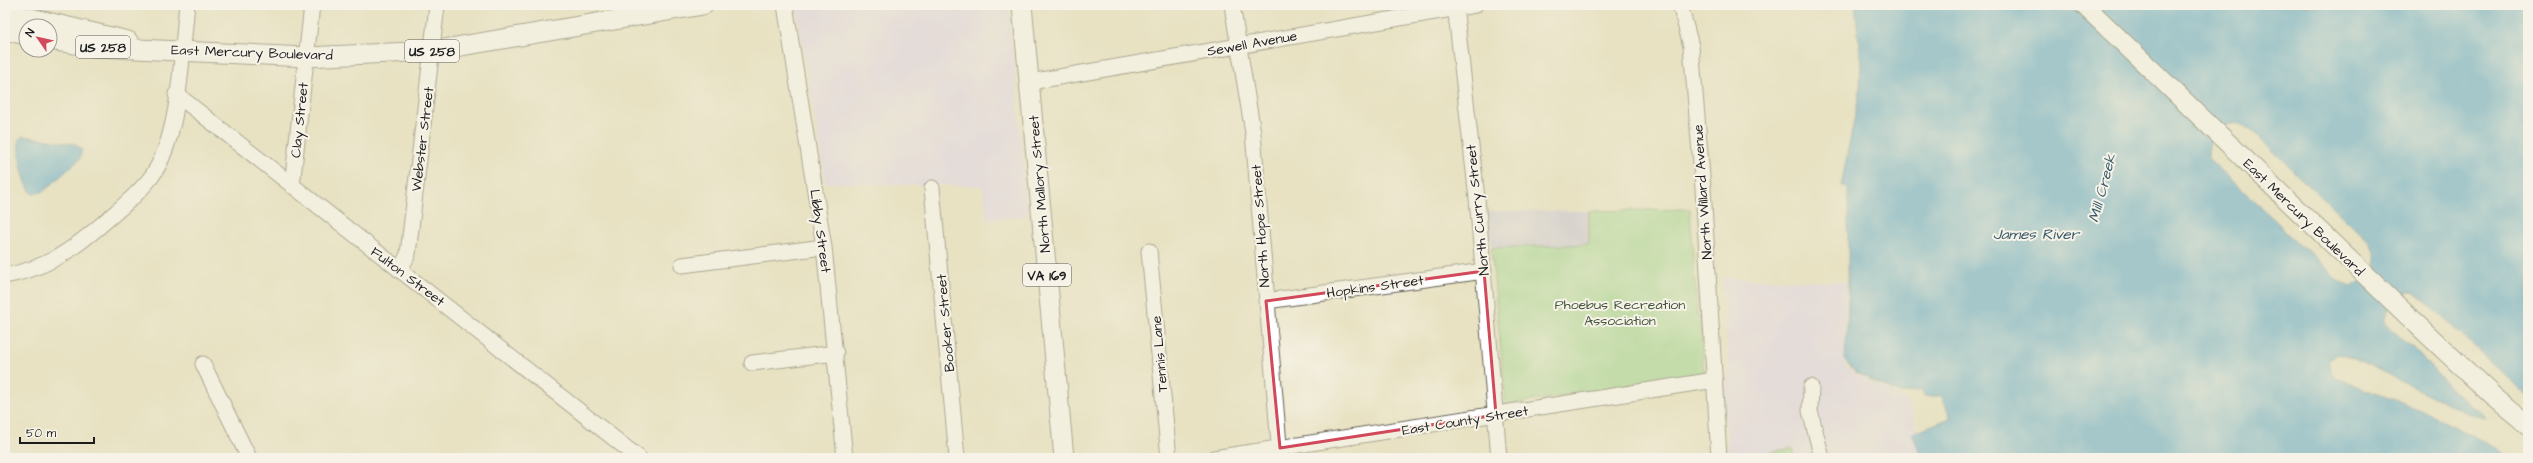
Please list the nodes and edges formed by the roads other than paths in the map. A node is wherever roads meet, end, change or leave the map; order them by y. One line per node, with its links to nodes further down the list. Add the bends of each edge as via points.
1 (187, 5): 18 (street)
2 (312, 5): 20 (street, Clay Street)
3 (437, 5): 19 (street, Webster Street)
4 (703, 5): 19 (main road, East Mercury Boulevard / US 258)
5 (785, 5): 25 (street, Libby Street)
6 (1022, 5): 21 (main road, North Mallory Street / VA 169)
7 (1232, 5): 16 (street, North Hope Street)
8 (1475, 5): 11 (street, Sewell Avenue)
9 (1680, 5): 35 (street, North Willard Avenue, via 1691,46)
10 (2084, 5): 38 (main road, East Mercury Boulevard, via 2409,317 2493,396)
11 (1456, 7): 16 (street, Sewell Avenue); 29 (street, North Curry Street)
12 (5, 12): 17 (main road, East Mercury Boulevard / US 258)
13 (5, 30): 14 (main road)
14 (18, 33)
15 (58, 41): 17 (main road, East Mercury Boulevard / US 258, via 95,47)
16 (1240, 45): 21 (street, Sewell Avenue); 31 (street, North Hope Street, via 1252,133)
17 (157, 49): 18 (main road, East Mercury Boulevard / US 258)
18 (182, 51): 20 (main road, East Mercury Boulevard / US 258); 22 (street)
19 (432, 51): 20 (main road, East Mercury Boulevard / US 258); 28 (street, Webster Street, via 408,254)
20 (306, 57): 23 (street, Clay Street)
21 (1030, 82): 44 (main road, North Mallory Street / VA 169)
22 (176, 94): 23 (street, Fulton Street); 30 (street, via 168,143 160,162 145,184 60,258 34,269)
23 (292, 186): 28 (street, Fulton Street)
24 (932, 188): 43 (street, Booker Street)
25 (824, 247): 27 (street); 32 (street, Libby Street)
26 (1149, 251): 45 (street, Tennis Lane)
27 (682, 265)
28 (400, 270): 41 (street, Fulton Street)
29 (1484, 271): 31 (street, Hopkins Street); 37 (street, North Curry Street)
30 (5, 276)
31 (1266, 302): 39 (street, North Hope Street)
32 (836, 353): 33 (street); 42 (street, Libby Street)
33 (752, 363)
34 (203, 364): 40 (street)
35 (1715, 380): 37 (street, East County Street); 48 (street, North Willard Avenue)
36 (1811, 388): 49 (street, via 1810,411)
37 (1496, 415): 39 (street, East County Street); 47 (street, North Curry Street)
38 (2528, 425)
39 (1280, 453): 46 (street, East County Street)
40 (248, 458)
41 (639, 458)
42 (845, 458)
43 (957, 458)
44 (1064, 458)
45 (1169, 458)
46 (1214, 458)
47 (1499, 458)
48 (1718, 458)
49 (1822, 458)

